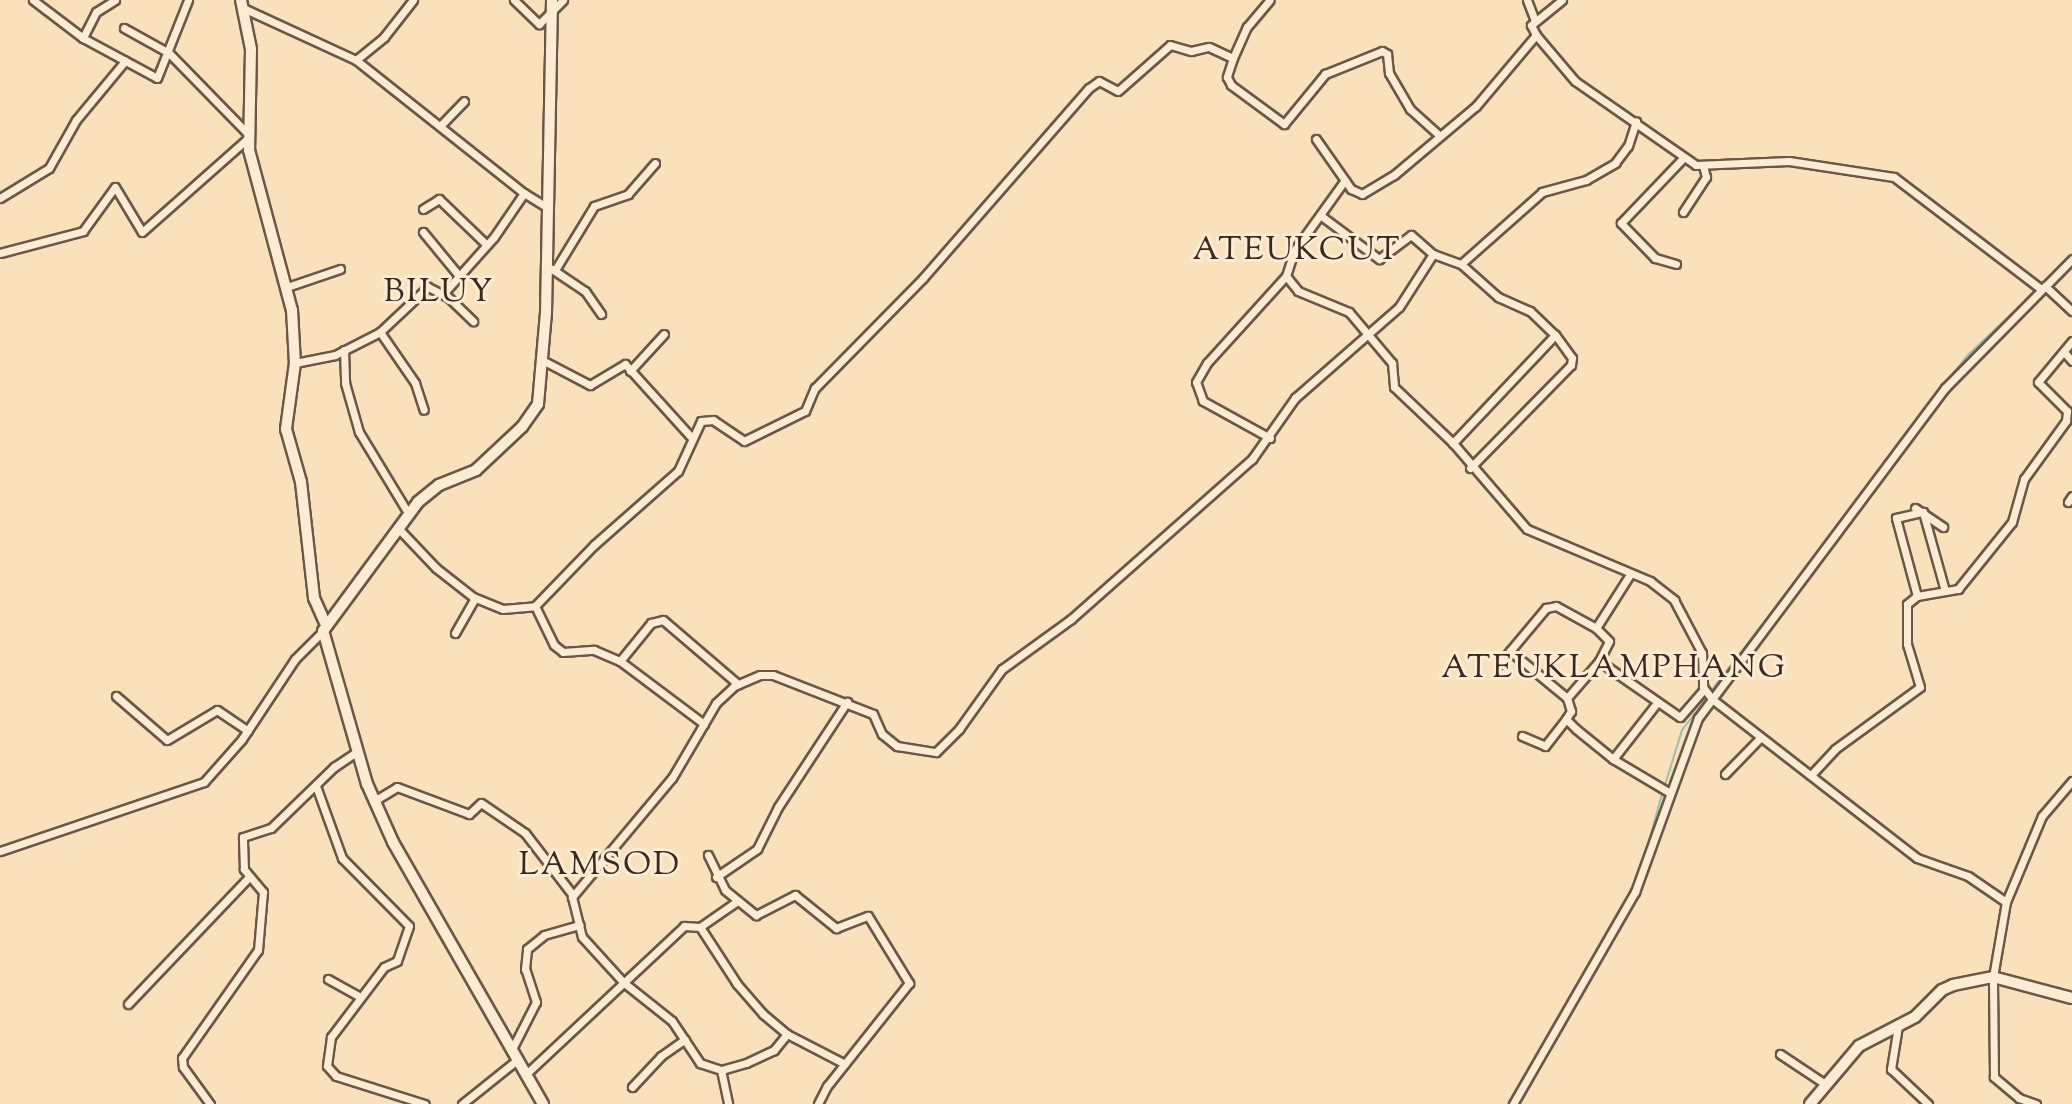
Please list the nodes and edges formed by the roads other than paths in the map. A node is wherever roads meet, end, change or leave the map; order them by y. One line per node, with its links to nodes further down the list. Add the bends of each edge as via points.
1 (33, 0): 15 (street)
2 (115, 0): 15 (street, via 96,12)
3 (188, 0): 16 (street)
4 (413, 0): 18 (street, via 384,37)
5 (514, 0): 11 (street, via 539,24)
6 (564, 0): 11 (street)
7 (1270, 0): 17 (street, via 1247,27)
8 (1527, 0): 12 (street)
9 (1562, 0): 12 (street)
10 (242, 4): 18 (street); 23 (main road, via 251,49)
11 (551, 5): 32 (main road)
12 (1535, 21): 14 (street, via 1531,25)
13 (124, 28): 16 (street)
14 (1536, 35): 21 (street, via 1575,81); 24 (street, via 1476,106)
15 (83, 38): 19 (street)
16 (169, 52): 19 (street, via 157,78); 23 (street)
17 (1233, 58): 24 (street, via 1227,78 1231,85 1284,124 1325,74 1385,52 1400,93); 65 (street, via 1209,47 1191,51 1176,43 1118,91 1096,82 923,278 816,388 805,411 744,441 710,419 701,421)
18 (356, 60): 22 (street)
19 (125, 61): 31 (street, via 76,120 49,168)
20 (464, 101): 22 (street)
21 (1636, 121): 26 (street); 41 (street, via 1628,146 1615,163 1586,180 1542,192)
22 (441, 125): 30 (street)
23 (247, 136): 38 (street, via 142,232 115,187 83,231); 47 (main road)
24 (1440, 136): 29 (street, via 1394,175 1362,194)
25 (1317, 139): 29 (street)
26 (1684, 157): 28 (street); 42 (street, via 1621,223 1655,258)
27 (656, 163): 43 (street, via 628,194 594,206)
28 (1703, 166): 34 (street, via 1706,177); 48 (street, via 1789,162 1904,181)
29 (1345, 180): 35 (street)
30 (524, 193): 32 (street); 37 (street)
31 (0, 198)
32 (548, 208): 43 (main road)
33 (423, 209): 37 (street, via 439,199)
34 (1683, 212)
35 (1320, 215): 39 (street, via 1379,259 1407,234); 45 (street, via 1294,251)
36 (423, 232): 46 (street)
37 (487, 245): 46 (street)
38 (0, 253)
39 (1433, 254): 41 (street); 55 (street, via 1399,307)
40 (2072, 259): 48 (street)
41 (1461, 264): 56 (street, via 1498,297 1530,311)
42 (1676, 264)
43 (550, 268): 51 (street, via 585,291); 60 (main road)
44 (340, 269): 47 (street)
45 (1286, 276): 55 (street, via 1298,290 1343,307); 66 (street, via 1207,363 1196,382 1203,401)
46 (460, 277): 49 (street)
47 (287, 287): 62 (main road)
48 (2043, 288): 50 (street); 87 (street, via 1945,388)
49 (443, 294): 52 (street); 53 (street, via 429,287)
50 (2072, 312)
51 (601, 314)
52 (473, 321)
53 (380, 332): 58 (street); 64 (street, via 415,383)
54 (664, 334): 63 (street)
55 (1370, 334): 66 (street, via 1295,398); 67 (street, via 1396,371 1394,387)
56 (1555, 335): 67 (street); 68 (street, via 1572,358 1571,365)
57 (2072, 341): 59 (street)
58 (344, 350): 62 (street); 70 (street, via 345,383 359,432)
59 (2064, 352): 61 (street); 75 (street, via 2038,382 2067,411 2066,421 2024,479 2012,522 2002,538 1968,580 1958,589)
60 (544, 361): 63 (street, via 590,385 622,363); 70 (main road, via 538,404 522,428 476,470 439,485)
61 (2072, 361)
62 (295, 363): 79 (main road, via 286,429 301,482 314,598)
63 (630, 371): 65 (street)
64 (424, 410)
65 (691, 437): 78 (street, via 678,471 594,545)
66 (1270, 438): 90 (street, via 1071,619 1002,669 959,729 936,752 920,753 889,742 875,716)
67 (1453, 443): 68 (street)
68 (1473, 471): 74 (street, via 1535,535)
69 (1914, 508): 71 (street)
70 (408, 513): 73 (main road)
71 (1923, 513): 72 (street); 75 (street); 76 (street, via 1896,518)
72 (1943, 527)
73 (398, 528): 77 (street, via 436,568); 79 (main road)
74 (1629, 576): 80 (street); 87 (street, via 1650,581 1681,608 1702,653)
75 (1945, 591): 76 (street)
76 (1917, 596): 100 (street, via 1904,613 1920,687 1835,749)
77 (475, 598): 78 (street, via 503,609); 81 (street)
78 (535, 606): 83 (street, via 554,645 563,652 594,650)
79 (324, 627): 94 (street, via 295,659); 97 (main road)
80 (1596, 628): 82 (street, via 1550,606); 84 (street, via 1609,641)
81 (456, 633)
82 (1510, 651): 85 (street); 89 (street)
83 (620, 661): 86 (street, via 651,623 663,620); 93 (street)
84 (1599, 661): 89 (street); 91 (street)
85 (1499, 664)
86 (738, 684): 90 (street, via 760,675 773,676); 93 (street, via 716,703)
87 (1708, 694): 91 (street, via 1683,717); 96 (street); 103 (street)
88 (116, 696): 94 (street, via 167,740 217,710)
89 (1567, 698): 92 (street, via 1571,711)
90 (847, 702): 108 (street, via 778,807 757,849)
91 (1656, 704): 98 (street)
92 (1566, 719): 95 (street, via 1545,746); 98 (street)
93 (704, 724): 109 (street, via 672,778)
94 (248, 730): 105 (street, via 212,776 196,786)
95 (1522, 736)
96 (1760, 738): 99 (street); 100 (street)
97 (358, 751): 102 (street); 104 (main road)
98 (1614, 759): 103 (street)
99 (1724, 774)
100 (1811, 775): 111 (street, via 1917,858 1968,876)
101 (2072, 781): 111 (street, via 2042,816)
102 (316, 786): 107 (street, via 271,828 243,837 241,849); 117 (street, via 342,858 409,926 397,961 384,967)
103 (1665, 791): 137 (street, via 1635,892)
104 (374, 801): 109 (street, via 397,787 469,814 481,803 525,833); 124 (main road)
105 (0, 851)
106 (708, 855): 108 (street)
107 (249, 877): 119 (street); 131 (street, via 263,892 257,950 182,1058 183,1067)
108 (716, 877): 110 (street)
109 (572, 894): 112 (street)
110 (736, 902): 113 (street); 125 (street, via 756,915 795,895 836,928 865,915 872,919 908,986)
111 (2006, 902): 114 (street)
112 (580, 925): 116 (street, via 582,937); 124 (street, via 544,935 527,949 526,969 536,1002)
113 (700, 927): 116 (street, via 684,926); 121 (street, via 744,993)
114 (1993, 977): 118 (main road); 120 (main road, via 1942,990 1915,1017); 130 (street, via 1994,1077)
115 (328, 979): 117 (street)
116 (624, 983): 122 (street, via 672,1021); 127 (street)
117 (360, 997): 132 (street, via 331,1037 327,1066 336,1076)
118 (2072, 998)
119 (128, 1004)
120 (1898, 1026): 128 (main road, via 1859,1046); 139 (street, via 1891,1069)
121 (787, 1034): 125 (street); 126 (street, via 763,1057)
122 (685, 1039): 126 (street, via 693,1058); 129 (street, via 661,1056)
123 (1780, 1054): 128 (street)
124 (510, 1062): 127 (main road); 133 (street)
125 (845, 1063): 136 (street)
126 (721, 1070): 135 (street)
127 (524, 1075): 134 (main road)
128 (1822, 1083): 138 (main road)
129 (632, 1087)
130 (2017, 1101): 140 (street)
131 (210, 1104)
132 (425, 1104)
133 (462, 1104)
134 (543, 1104)
135 (728, 1104)
136 (818, 1104)
137 (1513, 1104)
138 (1810, 1104)
139 (1928, 1104)
140 (2036, 1104)

